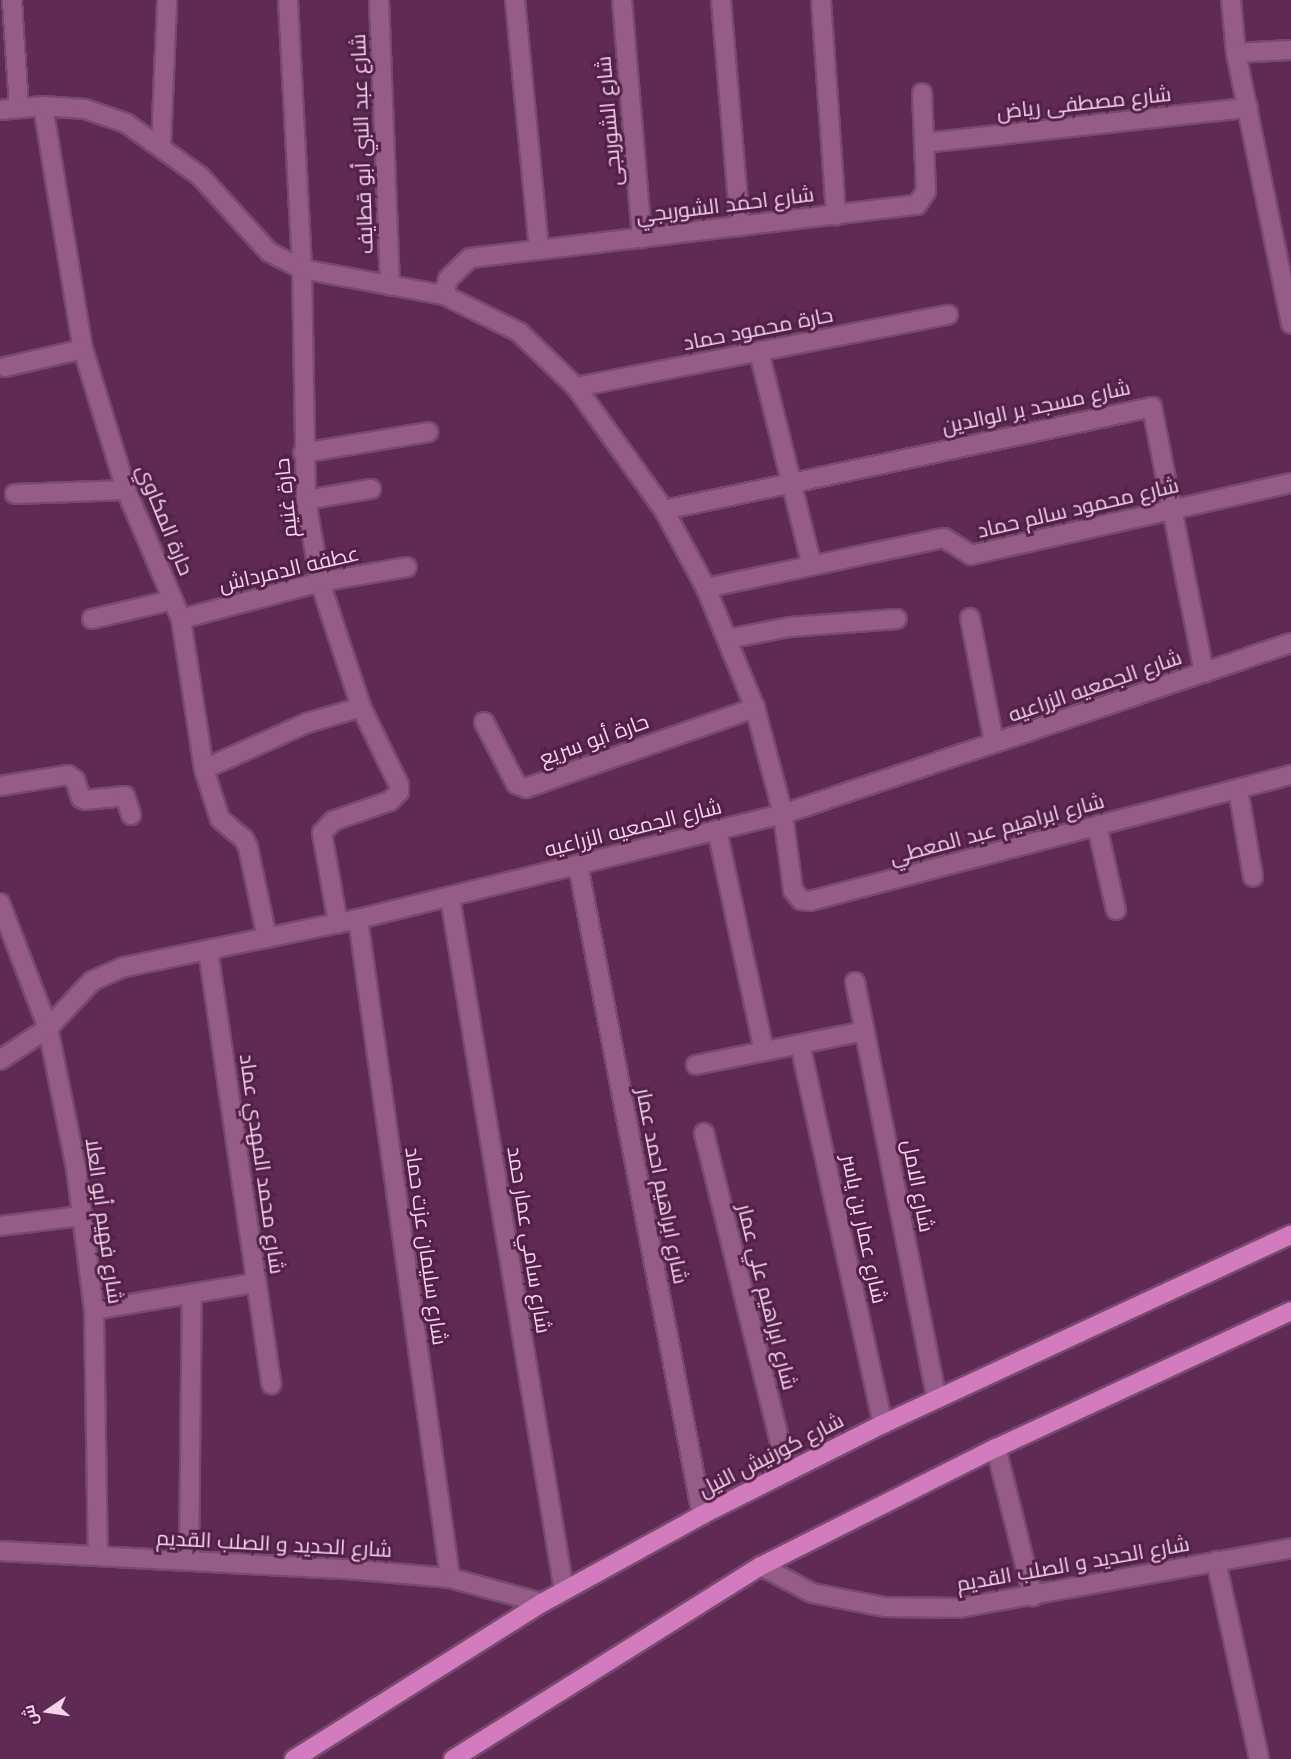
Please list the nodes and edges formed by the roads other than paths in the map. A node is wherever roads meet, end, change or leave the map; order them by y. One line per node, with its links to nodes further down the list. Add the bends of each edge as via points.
1 (12, 0): 14 (street)
2 (167, 0): 18 (street)
3 (288, 0): 23 (street, حارة غنيم)
4 (379, 0): 24 (street, شارع عبد النبي أبو قطايف)
5 (515, 0): 22 (street)
6 (622, 0): 21 (street, شارع الشوربجى)
7 (721, 0): 20 (street)
8 (821, 0): 19 (street)
9 (1231, 0): 11 (street)
10 (1291, 50): 11 (street)
11 (1236, 53): 15 (street)
12 (921, 93): 17 (street, شارع احمد الشوربجي)
13 (43, 106): 14 (street); 18 (street, via 85,109 126,123); 28 (street, حارة المكاوي)
14 (18, 108): 16 (street)
15 (1248, 108): 17 (street, شارع مصطفى رياض); 27 (street)
16 (0, 110)
17 (924, 143): 19 (street, شارع احمد الشوربجي, via 926,190 922,202)
18 (161, 146): 23 (street, via 200,176 269,252)
19 (837, 215): 20 (street, شارع احمد الشوربجي)
20 (740, 226): 21 (street, شارع احمد الشوربجي)
21 (642, 238): 22 (street, شارع احمد الشوربجي)
22 (539, 250): 25 (street, شارع احمد الشوربجي, via 470,258 448,279)
23 (302, 269): 24 (street); 33 (street, حارة غنيم)
24 (390, 286): 25 (street)
25 (444, 296): 31 (street, via 519,332)
26 (948, 315): 29 (street, حارة محمود حماد)
27 (1291, 323)
28 (83, 349): 30 (street); 37 (street, حارة المكاوي)
29 (759, 352): 31 (street, حارة محمود حماد); 34 (street)
30 (4, 367)
31 (576, 387): 41 (street)
32 (429, 432): 33 (street)
33 (303, 453): 39 (street, حارة غنيم)
34 (792, 483): 40 (street, شارع مسجد بر الوالدين, via 1147,405 1155,410); 41 (street, شارع مسجد بر الوالدين); 42 (street)
35 (1291, 483): 40 (street, شارع محمود سالم حماد)
36 (371, 489): 39 (street)
37 (126, 490): 38 (street); 46 (street, حارة المكاوي)
38 (15, 494)
39 (306, 500): 44 (street, حارة غنيم)
40 (1173, 509): 42 (street, شارع محمود سالم حماد, via 971,555 944,538); 53 (street, شارع مسجد بر الوالدين)
41 (664, 510): 45 (street)
42 (812, 566): 45 (street, شارع محمود سالم حماد)
43 (407, 567): 44 (street, عطفه الدمرداش)
44 (320, 582): 49 (street, عطفه الدمرداش); 54 (street, حارة غنيم)
45 (706, 588): 51 (street)
46 (173, 600): 48 (street); 49 (street, حارة المكاوي)
47 (970, 618): 57 (street)
48 (92, 619)
49 (181, 619): 58 (street, حارة المكاوي)
50 (897, 620): 51 (street, via 790,627)
51 (727, 639): 55 (street)
52 (1291, 643): 53 (street, شارع الجمعيه الزراعيه)
53 (1204, 672): 57 (street, شارع الجمعيه الزراعيه)
54 (361, 707): 58 (street, via 307,723); 72 (street, حارة غنيم, via 397,779 399,792 390,801 324,827 322,838)
55 (755, 708): 56 (street, حارة أبو سريع, via 526,788 516,784); 62 (street)
56 (484, 722)
57 (994, 743): 62 (street, شارع الجمعيه الزراعيه)
58 (204, 770): 73 (street, حارة المكاوي, via 220,819 244,838 248,847)
59 (1291, 775): 61 (street, شارع ابراهيم عبد المعطي)
60 (0, 786): 63 (street, via 68,775 75,780 83,800 125,796)
61 (1238, 789): 64 (street, شارع ابراهيم عبد المعطي); 67 (street)
62 (783, 814): 64 (street, شارع ابراهيم عبد المعطي, via 793,890 806,901); 65 (street, شارع الجمعيه الزراعيه)
63 (131, 815)
64 (1097, 826): 70 (street)
65 (717, 830): 66 (street, شارع الجمعيه الزراعيه); 79 (street)
66 (578, 865): 68 (street, شارع الجمعيه الزراعيه); 95 (street, شارع ابراهيم احمد عمار)
67 (1253, 877)
68 (450, 897): 71 (street, شارع الجمعيه الزراعيه); 103 (street, شارع سامي عمار حمد)
69 (0, 903): 76 (street, شارع فهيم أبو العلا)
70 (1116, 910)
71 (358, 919): 72 (street, شارع الجمعيه الزراعيه); 102 (street, شارع سليمان عزت حماد)
72 (338, 924): 73 (street, شارع الجمعيه الزراعيه)
73 (267, 938): 74 (street, شارع الجمعيه الزراعيه)
74 (208, 950): 76 (street, شارع الجمعيه الزراعيه, via 124,967 92,981); 86 (street, شارع محمد المهدي عماد)
75 (855, 982): 77 (street, شارع الامل)
76 (48, 1028): 80 (street, شارع الجمعيه الزراعيه); 83 (street, شارع فهيم أبو العلا)
77 (865, 1031): 78 (street); 91 (street, شارع الامل)
78 (800, 1044): 79 (street); 92 (street, شارع عمار بن ياسر)
79 (764, 1052): 81 (street)
80 (0, 1060)
81 (696, 1065)
82 (704, 1133): 94 (street, شارع ابراهيم علي عمار)
83 (82, 1216): 84 (street); 88 (street, شارع فهيم أبو العلا)
84 (0, 1226)
85 (1291, 1235): 91 (highway, شارع كورنيش النيل)
86 (256, 1283): 87 (street); 90 (street, شارع محمد المهدي عماد)
87 (192, 1294): 88 (street); 99 (street)
88 (94, 1310): 98 (street, شارع فهيم أبو العلا)
89 (1291, 1311): 93 (highway)
90 (271, 1384)
91 (937, 1399): 92 (highway, شارع كورنيش النيل)
92 (883, 1424): 94 (highway, شارع كورنيش النيل)
93 (996, 1448): 101 (highway); 104 (street)
94 (787, 1471): 95 (highway, شارع كورنيش النيل)
95 (702, 1515): 103 (highway, شارع كورنيش النيل)
96 (1291, 1548): 100 (street, شارع الحديد و الصلب القديم)
97 (0, 1551): 98 (street, شارع الحديد و الصلب القديم)
98 (98, 1556): 99 (street, شارع الحديد و الصلب القديم)
99 (189, 1561): 102 (street, شارع الحديد و الصلب القديم)
100 (1216, 1561): 104 (street, شارع الحديد و الصلب القديم); 108 (street)
101 (761, 1566): 104 (street, شارع الحديد و الصلب القديم, via 812,1593 885,1607 959,1608); 107 (highway)
102 (450, 1578): 105 (street, شارع الحديد و الصلب القديم)
103 (564, 1590): 105 (highway, شارع كورنيش النيل)
104 (1033, 1596)
105 (542, 1603): 106 (highway, شارع كورنيش النيل)
106 (294, 1759)
107 (453, 1759)
108 (1259, 1759)

